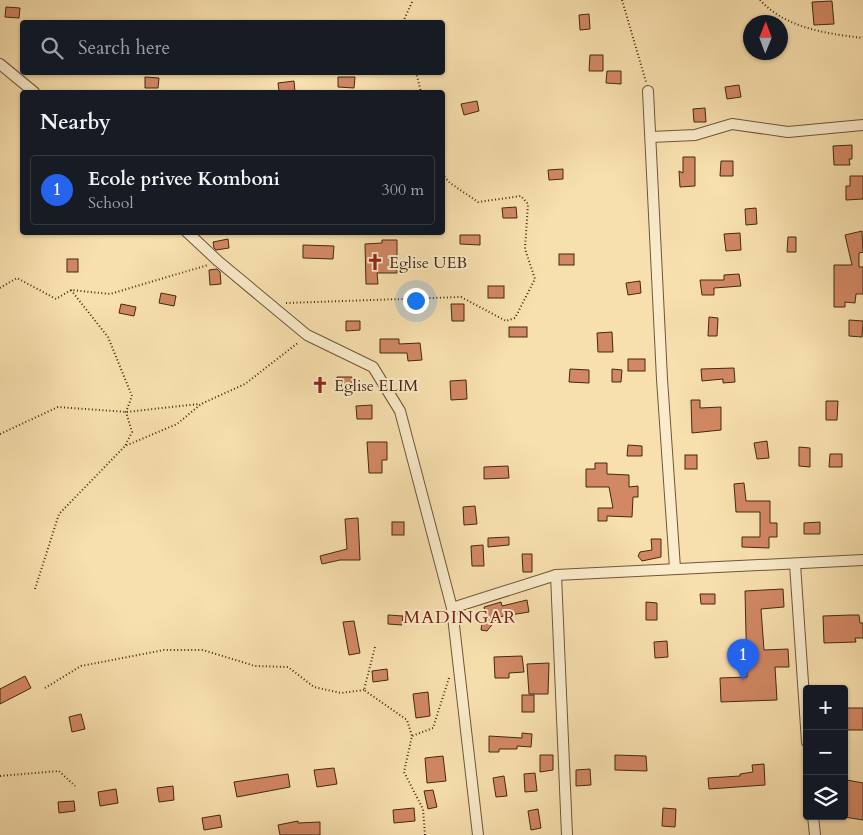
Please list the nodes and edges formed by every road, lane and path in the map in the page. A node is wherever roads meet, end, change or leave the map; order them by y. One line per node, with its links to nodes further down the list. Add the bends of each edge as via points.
1 (413, 0): 4 (path)
2 (622, 0): 10 (path)
3 (760, 0): 5 (path, via 770,11 822,34)
4 (404, 20)
5 (863, 38)
6 (0, 64): 8 (street)
7 (417, 75): 9 (path)
8 (32, 90)
9 (420, 90)
10 (648, 91): 12 (street)
11 (863, 125): 12 (street, via 788,132 732,124 695,135)
12 (651, 137): 26 (street)
13 (445, 177): 18 (path, via 478,202 521,196 528,204 525,248 536,279 515,318 506,321 461,298)
14 (190, 235): 15 (street)
15 (218, 261): 17 (path, via 110,294); 18 (street)
16 (0, 288): 17 (path, via 17,278 56,299)
17 (71, 290): 21 (path, via 108,337 132,396)
18 (269, 304): 19 (street)
19 (307, 335): 20 (path, via 245,384); 29 (street, via 373,367 400,411)
20 (200, 404): 21 (path); 23 (path, via 176,424)
21 (126, 412): 22 (path, via 58,407); 23 (path, via 132,432)
22 (0, 434)
23 (125, 446): 28 (path, via 59,514)
24 (863, 560): 25 (street)
25 (795, 564): 26 (street); 34 (street)
26 (675, 568): 27 (street)
27 (556, 575): 29 (street); 41 (street)
28 (35, 589)
29 (452, 608): 40 (street)
30 (375, 647): 33 (path)
31 (450, 673): 35 (path, via 433,728)
32 (45, 688): 33 (path, via 81,666 164,650 203,650 255,666 288,667 314,687 341,693)
33 (364, 690): 35 (path, via 407,720)
34 (806, 730)
35 (412, 736): 39 (path, via 404,772 423,809)
36 (0, 776): 37 (path, via 59,771)
37 (75, 786)
38 (812, 820): 42 (street)
39 (425, 835)
40 (478, 835)
41 (567, 835)
42 (814, 835)

